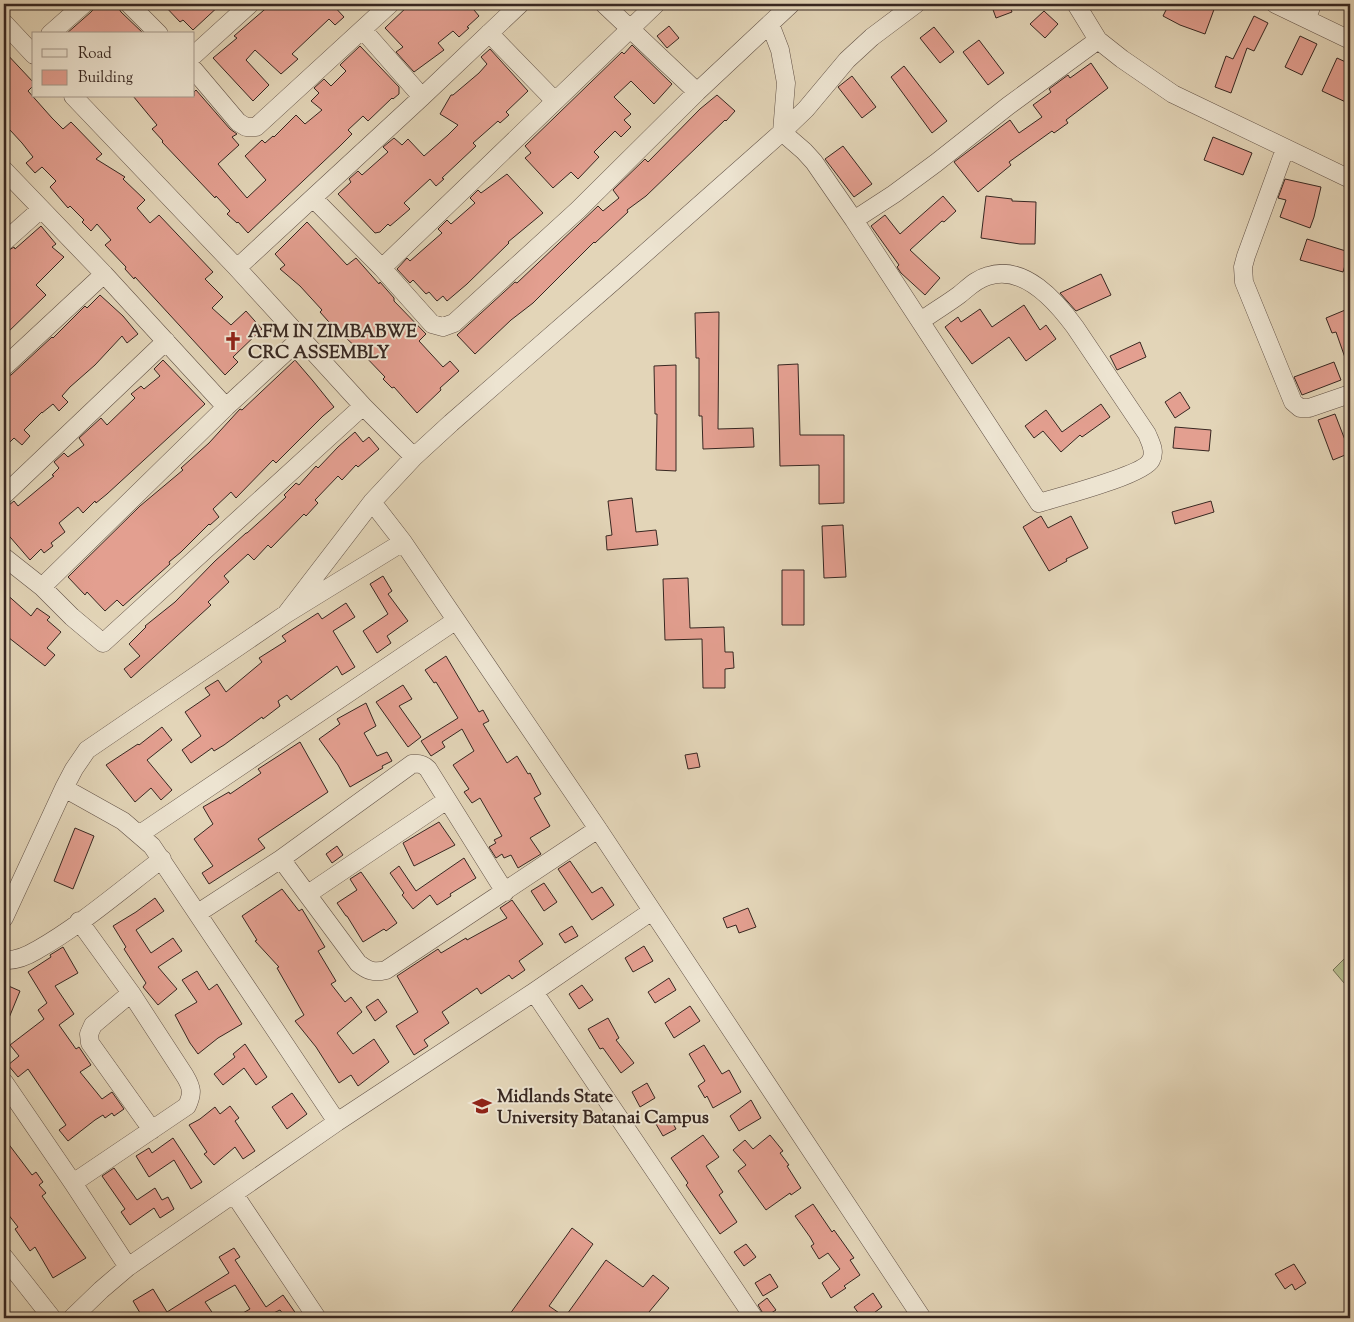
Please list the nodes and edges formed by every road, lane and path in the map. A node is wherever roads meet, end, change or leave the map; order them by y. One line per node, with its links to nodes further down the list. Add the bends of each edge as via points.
1 (84, 4): 17 (street)
2 (129, 4): 18 (street)
3 (250, 4): 23 (street)
4 (390, 4): 16 (street)
5 (520, 4): 19 (street)
6 (604, 4): 15 (street)
7 (656, 4): 15 (street)
8 (791, 4): 14 (street)
9 (916, 4): 29 (street, via 847,60)
10 (1076, 4): 20 (street)
11 (1275, 4): 12 (street)
12 (1310, 12): 21 (street)
13 (4, 23): 22 (street)
14 (770, 24): 25 (street); 29 (street, via 780,50 786,83)
15 (630, 29): 25 (street); 28 (street)
16 (363, 30): 24 (street, via 256,127 246,127 238,122); 26 (street)
17 (52, 32)
18 (157, 32)
19 (489, 33): 26 (street); 28 (street)
20 (1098, 40): 30 (street, via 1172,94); 35 (street, via 894,194)
21 (1350, 40)
22 (32, 51)
23 (195, 54)
24 (195, 71)
25 (697, 92): 38 (street, via 578,210 454,323 443,327 432,324)
26 (422, 97): 33 (street)
27 (75, 98): 37 (street)
28 (555, 100): 38 (street)
29 (782, 132): 35 (street, via 814,162); 47 (street)
30 (1285, 149): 32 (street); 44 (street, via 1246,256 1244,282 1293,402 1300,408 1309,408)
31 (4, 170): 34 (street)
32 (1350, 180)
33 (313, 198): 37 (street); 38 (street)
34 (40, 209): 36 (street); 39 (street)
35 (854, 220): 40 (street)
36 (4, 242)
37 (236, 268): 41 (street)
38 (382, 268)
39 (104, 274): 42 (street); 43 (street)
40 (921, 320): 40 (street, via 988,276 1015,275 1026,280 1075,327 1147,434 1153,449 1151,460 1144,467 1099,485 1039,502)
41 (301, 338): 45 (street); 46 (street)
42 (166, 340): 45 (street); 48 (street)
43 (4, 367)
44 (1350, 394)
45 (226, 406): 52 (street)
46 (363, 406): 47 (street); 52 (street, via 103,643)
47 (414, 457): 49 (street)
48 (4, 496)
49 (372, 502): 50 (street); 53 (street)
50 (402, 542): 53 (street); 54 (street)
51 (4, 558): 52 (street)
52 (42, 587)
53 (286, 614): 55 (street, via 87,750)
54 (455, 621): 57 (street); 58 (street)
55 (64, 788): 58 (street); 65 (street)
56 (447, 800): 60 (street, via 424,765 412,764); 61 (street); 62 (street)
57 (598, 829): 61 (street); 63 (street)
58 (140, 834): 59 (street)
59 (162, 859): 64 (street); 66 (street)
60 (281, 859): 62 (street); 64 (street)
61 (506, 892): 62 (street, via 386,970 377,972 358,963)
62 (308, 894)
63 (652, 911): 68 (street); 81 (street)
64 (198, 913): 71 (street)
65 (4, 918)
66 (79, 921): 67 (street, via 36,951); 69 (street)
67 (4, 960)
68 (534, 992): 71 (street); 80 (street)
69 (131, 993): 72 (street, via 192,1086 187,1106); 72 (street, via 92,1025 90,1043)
70 (4, 1082): 73 (street)
71 (337, 1122): 74 (street)
72 (152, 1130): 73 (street)
73 (73, 1183): 76 (street)
74 (234, 1194): 76 (street); 79 (street)
75 (4, 1257): 77 (street)
76 (128, 1267): 78 (street)
77 (52, 1318)
78 (72, 1318)
79 (317, 1318)
80 (754, 1318)
81 (922, 1318)

